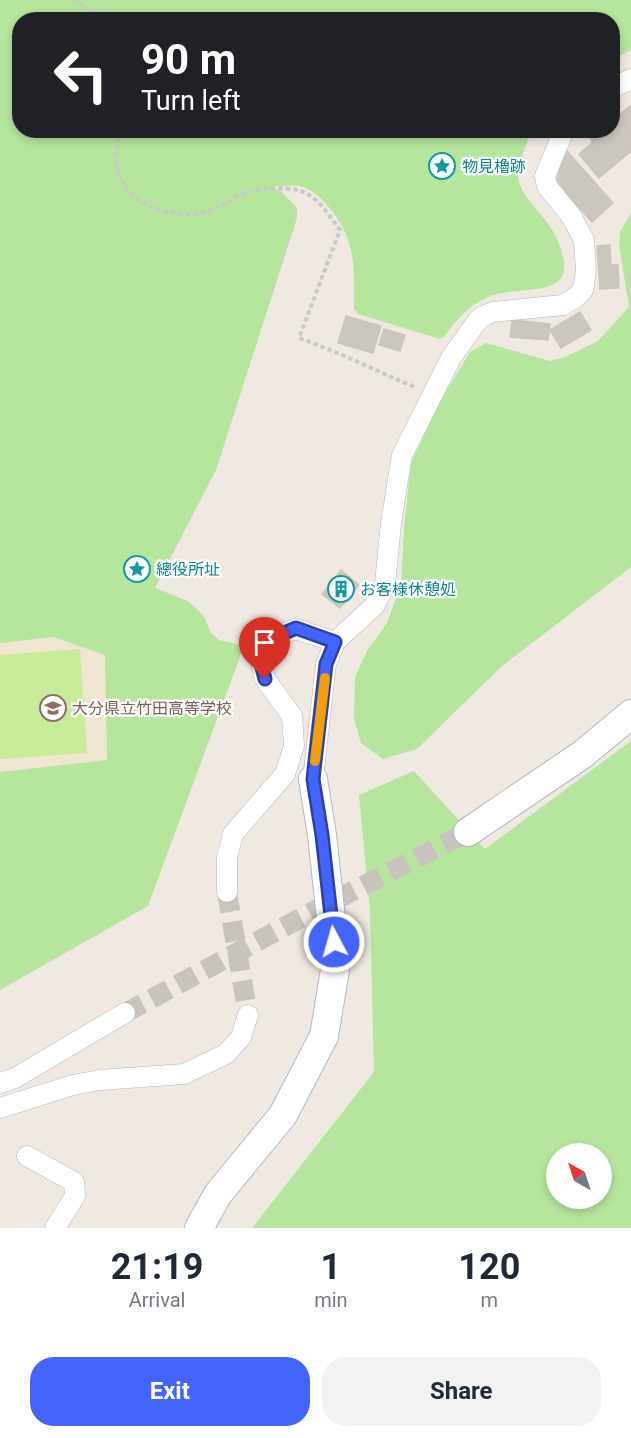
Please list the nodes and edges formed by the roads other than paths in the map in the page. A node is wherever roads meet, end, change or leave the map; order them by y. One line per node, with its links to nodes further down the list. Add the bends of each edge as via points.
1 (561, 138): 2 (street, via 545,176 547,186 584,240 583,290 563,305 485,315 451,358 402,455 385,584 375,605)
2 (335, 642): 4 (street, via 326,664); 6 (street, via 296,628 273,638 260,659 265,679 291,716 294,746 285,774 233,834 227,858)
3 (631, 714): 5 (street, via 583,754)
4 (313, 779): 13 (street, via 336,964 324,1036 284,1115 218,1194)
5 (468, 832)
6 (227, 892)
7 (125, 1013): 9 (street)
8 (248, 1015): 10 (street, via 241,1037 226,1054 184,1074 100,1080)
9 (0, 1083)
10 (0, 1108)
11 (27, 1156): 12 (street, via 74,1182 75,1196)
12 (55, 1228)
13 (199, 1228)

